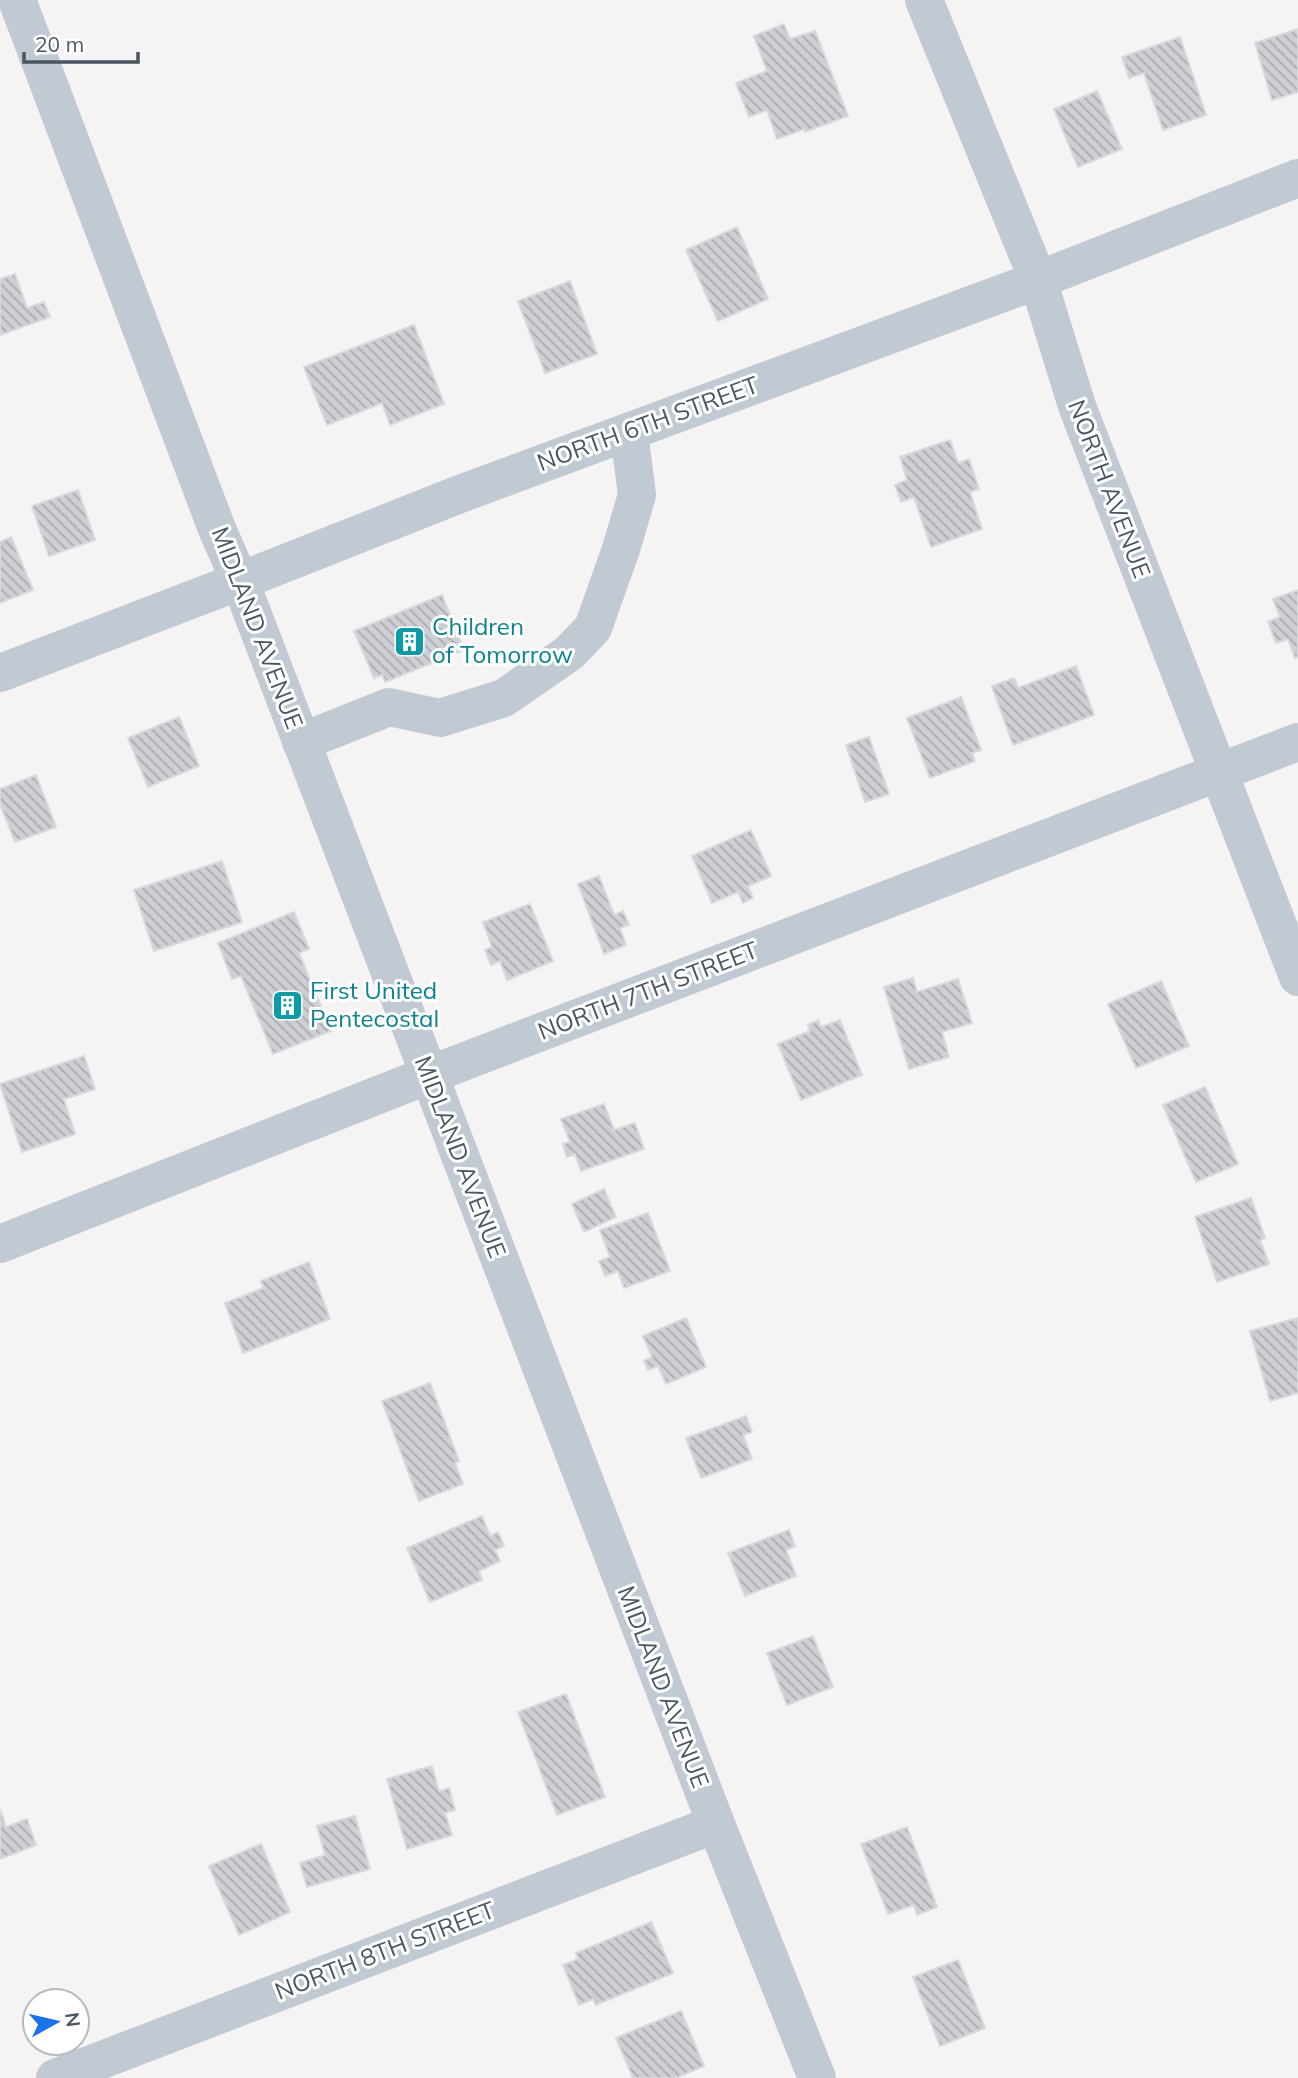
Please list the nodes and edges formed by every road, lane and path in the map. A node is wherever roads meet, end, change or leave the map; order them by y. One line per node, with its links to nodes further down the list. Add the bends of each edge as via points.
1 (17, 0): 6 (street, MIDLAND AVENUE)
2 (923, 0): 4 (street, NORTH AVENUE)
3 (1298, 178): 4 (street, NORTH 6TH STREET)
4 (1038, 280): 5 (street, NORTH 6TH STREET); 10 (street, NORTH AVENUE, via 1077,406)
5 (629, 432): 6 (street, NORTH 6TH STREET); 8 (street, via 637,495 593,628 569,653 504,698 440,718 389,707)
6 (240, 581): 7 (street, NORTH 6TH STREET); 8 (street, MIDLAND AVENUE)
7 (0, 673)
8 (301, 742): 12 (street, MIDLAND AVENUE)
9 (1298, 742): 10 (street, NORTH 7TH STREET)
10 (1218, 771): 11 (street, NORTH AVENUE); 12 (street, NORTH 7TH STREET)
11 (1298, 977)
12 (429, 1075): 13 (street, NORTH 7TH STREET); 14 (street, MIDLAND AVENUE)
13 (0, 1244)
14 (716, 1824): 15 (street, NORTH 8TH STREET); 16 (street, MIDLAND AVENUE)
15 (55, 2078)
16 (817, 2078)

